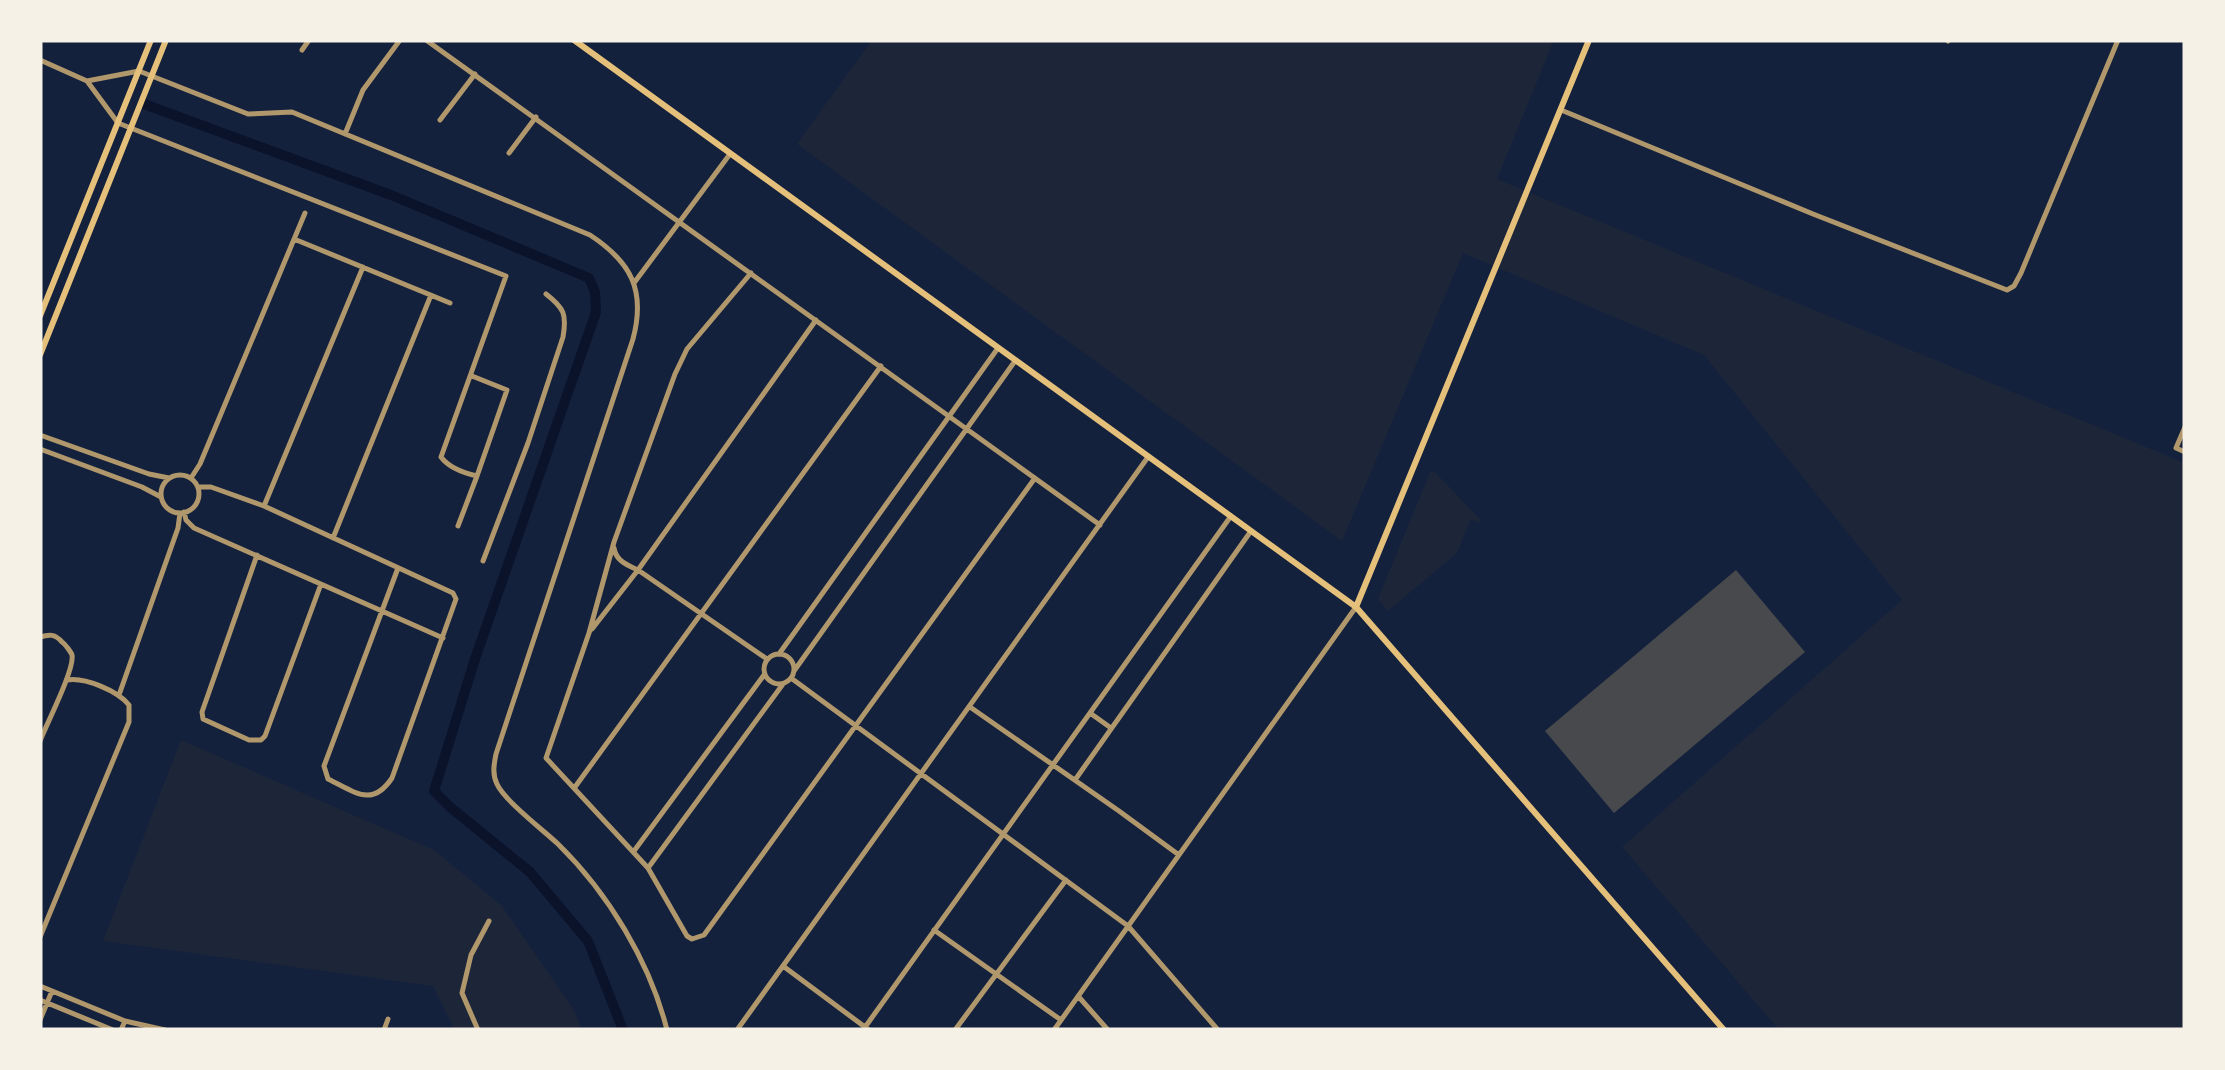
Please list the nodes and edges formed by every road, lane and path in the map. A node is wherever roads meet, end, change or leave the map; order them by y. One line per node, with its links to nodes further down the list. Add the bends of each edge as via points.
1 (151, 40): 12 (main road)
2 (166, 40): 13 (main road)
3 (309, 40): 9 (street)
4 (400, 40): 20 (street, via 363,90)
5 (426, 40): 11 (street)
6 (574, 40): 22 (main road)
7 (1590, 40): 15 (main road)
8 (2118, 40): 15 (street, via 2021,273 2007,290)
9 (302, 50)
10 (40, 60): 14 (street)
11 (475, 74): 16 (street); 17 (street)
12 (137, 76): 13 (street); 14 (street); 18 (main road)
13 (150, 80): 19 (main road); 20 (street, via 248,114 292,112)
14 (88, 81): 18 (street)
15 (1560, 110): 65 (main road)
16 (536, 117): 21 (street); 24 (street)
17 (440, 120)
18 (118, 123): 19 (street); 32 (main road)
19 (131, 128): 35 (main road); 38 (street, via 506,276)
20 (344, 134): 28 (street, via 590,235 614,253)
21 (509, 152)
22 (730, 154): 24 (street); 34 (main road)
23 (305, 213): 25 (street)
24 (680, 222): 27 (street); 28 (street)
25 (294, 239): 26 (street); 48 (street)
26 (363, 267): 29 (street); 52 (street)
27 (751, 273): 33 (street); 59 (street, via 687,349)
28 (634, 283): 112 (street, via 639,318 496,754 494,779 605,901 648,977)
29 (431, 294): 31 (street); 58 (street)
30 (546, 294): 61 (street, via 561,305 563,337)
31 (450, 302)
32 (40, 316)
33 (816, 320): 37 (street); 63 (street)
34 (998, 348): 36 (main road); 39 (street)
35 (40, 355)
36 (1015, 360): 41 (street); 45 (main road)
37 (881, 366): 39 (street); 67 (street)
38 (472, 376): 46 (street, via 507,390); 46 (street, via 440,457)
39 (949, 416): 41 (street); 71 (street)
40 (2185, 427): 44 (street, via 2176,448)
41 (966, 429): 49 (street); 74 (street)
42 (40, 435): 47 (street)
43 (40, 449): 51 (street)
44 (2185, 452)
45 (1148, 457): 54 (main road); 55 (street)
46 (477, 476): 56 (street)
47 (170, 478): 48 (street); 51 (street)
48 (191, 478): 50 (street)
49 (1036, 478): 55 (street); 80 (street)
50 (198, 487): 52 (street); 53 (street, via 196,504)
51 (161, 498): 53 (street)
52 (264, 506): 58 (street)
53 (182, 512): 60 (street, via 194,528); 77 (street)
54 (1231, 516): 57 (main road); 79 (street)
55 (1100, 525): 78 (street)
56 (458, 526)
57 (1251, 531): 65 (main road); 81 (street)
58 (333, 538): 62 (street)
59 (614, 542): 63 (street, via 619,559); 68 (street)
60 (257, 556): 64 (street); 64 (street, via 202,712 203,719 249,740 265,736)
61 (484, 561)
62 (398, 568): 66 (street); 70 (street, via 455,596)
63 (638, 570): 67 (street); 68 (street)
64 (320, 584): 66 (street)
65 (1356, 606): 89 (street); 118 (main road)
66 (382, 611): 70 (street); 70 (street, via 324,766 336,783 367,796 389,784)
67 (702, 615): 72 (street); 86 (street)
68 (589, 633): 86 (street, via 546,758)
69 (40, 637): 75 (street, via 55,636 72,653)
70 (443, 638)
71 (779, 654): 72 (street); 74 (street, via 790,659)
72 (767, 659): 73 (street)
73 (764, 674): 76 (street); 88 (street)
74 (793, 675): 76 (street); 80 (street)
75 (67, 680): 77 (street); 82 (street)
76 (783, 684): 90 (street)
77 (119, 696): 95 (street, via 129,706 129,722)
78 (970, 707): 83 (street); 84 (street)
79 (1090, 713): 81 (street); 83 (street)
80 (854, 725): 84 (street); 90 (street, via 704,935 692,938 683,931)
81 (1111, 728): 85 (street)
82 (40, 741)
83 (1053, 764): 85 (street); 87 (street)
84 (921, 774): 87 (street); 96 (street)
85 (1075, 780): 89 (street)
86 (574, 787): 88 (street)
87 (1003, 834): 91 (street); 94 (street)
88 (634, 851): 90 (street)
89 (1178, 856): 93 (street)
90 (648, 868)
91 (1066, 880): 93 (street); 97 (street)
92 (488, 921): 111 (street, via 462,994)
93 (1128, 926): 100 (street); 117 (street)
94 (934, 930): 97 (street); 106 (street)
95 (40, 938)
96 (783, 966): 106 (street); 113 (street)
97 (996, 974): 104 (street); 114 (street)
98 (40, 986): 99 (street)
99 (52, 991): 101 (street); 105 (street)
100 (1078, 996): 104 (street); 116 (street)
101 (44, 1002): 103 (street); 107 (street)
102 (388, 1019): 110 (street)
103 (40, 1020)
104 (1061, 1020): 115 (street)
105 (125, 1021): 108 (street); 109 (street)
106 (865, 1029)
107 (112, 1030)
108 (120, 1030)
109 (165, 1030)
110 (384, 1030)
111 (478, 1030)
112 (668, 1030)
113 (737, 1030)
114 (956, 1030)
115 (1054, 1030)
116 (1108, 1030)
117 (1218, 1030)
118 (1724, 1030)

